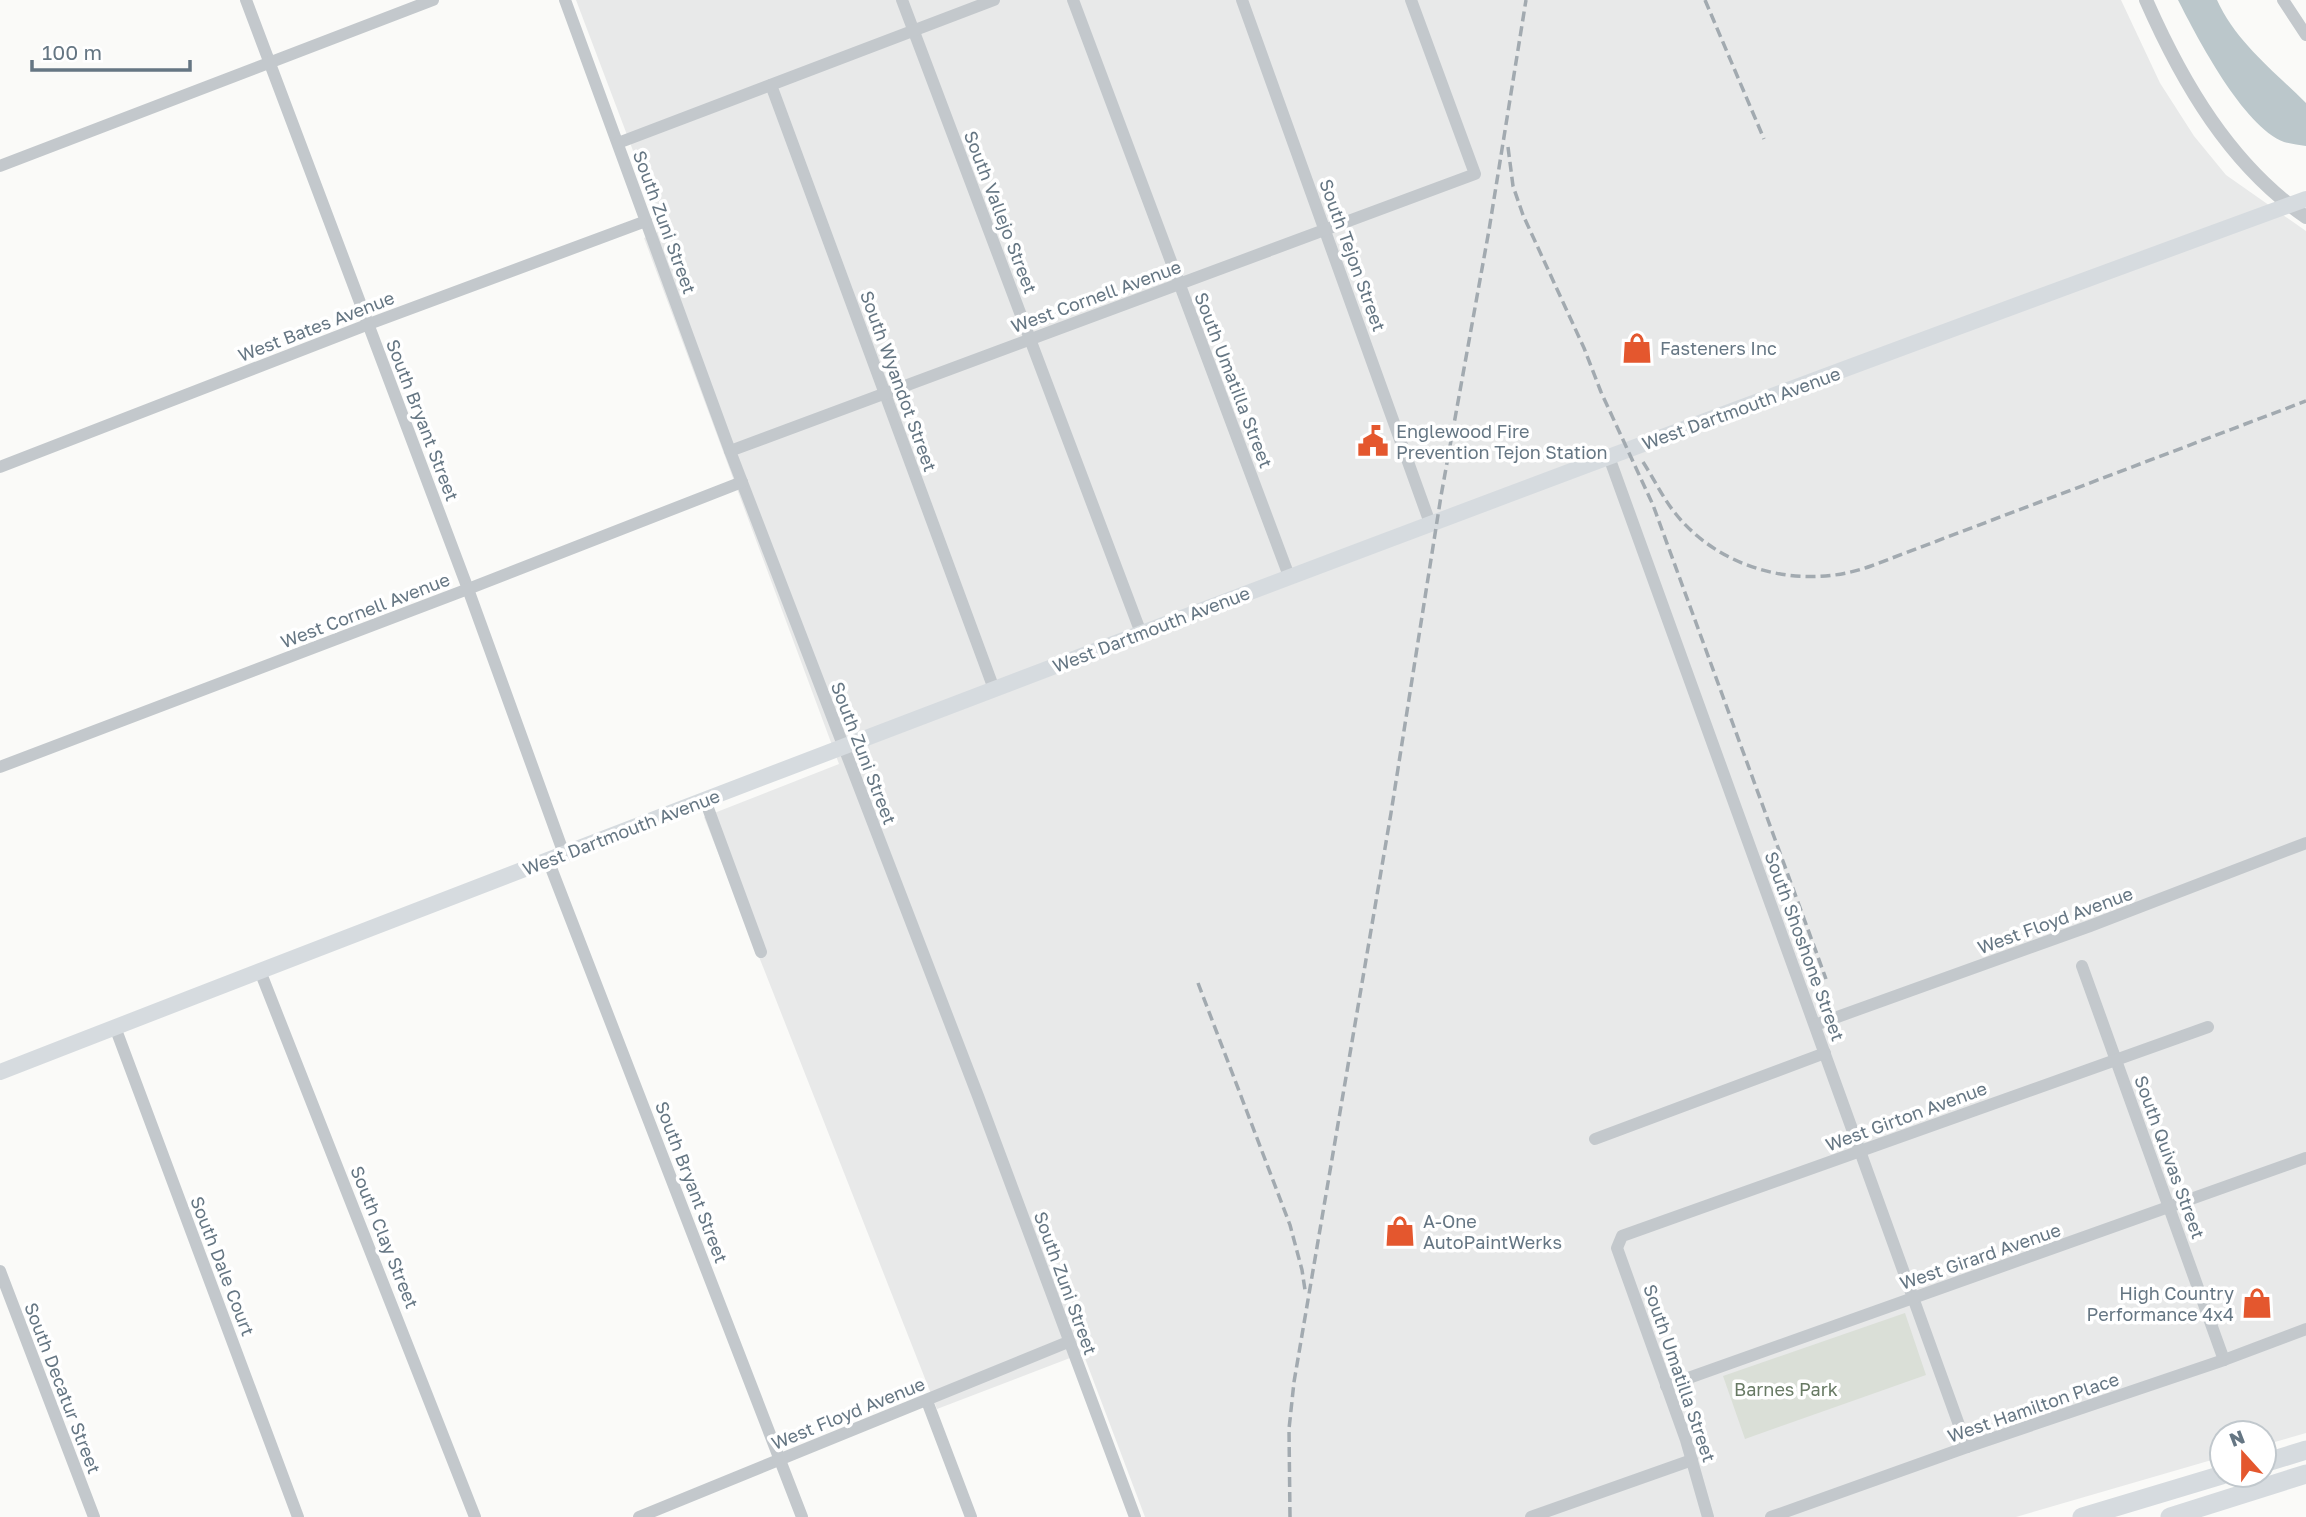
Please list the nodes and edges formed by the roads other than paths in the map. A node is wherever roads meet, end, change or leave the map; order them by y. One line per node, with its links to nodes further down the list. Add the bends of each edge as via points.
1 (246, 0): 13 (street, South Bryant Street)
2 (433, 0): 13 (street)
3 (565, 0): 15 (street, South Zuni Street)
4 (902, 0): 11 (street, South Vallejo Street)
5 (994, 0): 11 (street)
6 (1073, 0): 22 (street, South Umatilla Street)
7 (1242, 0): 21 (street, South Tejon Street)
8 (1411, 0): 21 (street, West Cornell Avenue, via 1475,174)
9 (2146, 0): 18 (street, via 2202,108 2244,161)
10 (2283, 0): 12 (street)
11 (914, 30): 14 (street); 24 (street, South Vallejo Street)
12 (2306, 35)
13 (269, 62): 16 (street); 23 (street, South Bryant Street)
14 (771, 85): 15 (street); 25 (street, South Wyandot Street)
15 (618, 143): 20 (street, South Zuni Street)
16 (0, 166)
17 (2306, 199): 18 (main road, West Dartmouth Avenue)
18 (2289, 205): 19 (street); 27 (main road, West Dartmouth Avenue)
19 (2306, 217)
20 (646, 220): 23 (street, West Bates Avenue); 26 (street, South Zuni Street)
21 (1325, 230): 22 (street, West Cornell Avenue); 30 (street, South Tejon Street)
22 (1180, 284): 24 (street, West Cornell Avenue); 31 (street, South Umatilla Street)
23 (369, 324): 28 (street, West Bates Avenue); 32 (street, South Bryant Street)
24 (1030, 340): 25 (street, West Cornell Avenue); 33 (street, South Vallejo Street)
25 (885, 394): 26 (street, West Cornell Avenue); 34 (street, South Wyandot Street)
26 (730, 451): 29 (street, South Zuni Street)
27 (1609, 457): 30 (main road, West Dartmouth Avenue); 44 (street, South Shoshone Street)
28 (0, 467)
29 (742, 482): 32 (street, West Cornell Avenue); 35 (street, South Zuni Street)
30 (1430, 523): 31 (main road, West Dartmouth Avenue)
31 (1289, 576): 33 (main road, West Dartmouth Avenue)
32 (468, 589): 36 (street, West Cornell Avenue); 39 (street, South Bryant Street)
33 (1140, 633): 34 (main road, West Dartmouth Avenue)
34 (994, 689): 35 (main road, West Dartmouth Avenue)
35 (842, 747): 37 (main road, West Dartmouth Avenue); 58 (street, South Zuni Street)
36 (0, 767)
37 (705, 800): 39 (main road, West Dartmouth Avenue); 41 (street)
38 (2306, 843): 44 (street, West Floyd Avenue)
39 (564, 854): 40 (main road, West Dartmouth Avenue)
40 (548, 860): 43 (main road, West Dartmouth Avenue); 65 (street, South Bryant Street)
41 (761, 952)
42 (2082, 966): 48 (street, South Quivas Street)
43 (260, 971): 45 (main road, West Dartmouth Avenue); 71 (street, South Clay Street)
44 (1815, 1025): 47 (street, South Shoshone Street)
45 (115, 1027): 49 (main road, West Dartmouth Avenue); 70 (street, South Dale Court)
46 (2208, 1027): 48 (street, West Girton Avenue)
47 (1825, 1053): 50 (street); 51 (street, South Shoshone Street)
48 (2117, 1061): 51 (street, West Girton Avenue); 53 (street, South Quivas Street)
49 (0, 1072)
50 (1595, 1139)
51 (1860, 1151): 54 (street, West Girton Avenue, via 1622,1236); 56 (street, South Shoshone Street)
52 (2306, 1158): 53 (street, West Girard Avenue)
53 (2169, 1208): 56 (street, West Girard Avenue); 59 (street, South Quivas Street)
54 (1618, 1242): 60 (street, South Umatilla Street)
55 (0, 1271): 69 (street, South Decatur Street)
56 (1914, 1298): 60 (street, West Girard Avenue); 62 (street, South Shoshone Street)
57 (2306, 1329): 59 (street, West Hamilton Place)
58 (1068, 1342): 61 (street, West Floyd Avenue); 75 (street, South Zuni Street)
59 (2224, 1360): 62 (street, West Hamilton Place)
60 (1666, 1387): 66 (street, South Umatilla Street)
61 (927, 1401): 65 (street, West Floyd Avenue); 74 (street)
62 (1968, 1447): 78 (street, West Hamilton Place)
63 (2306, 1450): 64 (highway)
64 (2278, 1458)
65 (779, 1459): 72 (street, West Floyd Avenue); 73 (street, South Bryant Street)
66 (1692, 1460): 76 (street); 77 (street, South Umatilla Street)
67 (2306, 1474): 80 (highway)
68 (2208, 1479): 79 (highway)
69 (94, 1517)
70 (298, 1517)
71 (475, 1517)
72 (639, 1517)
73 (802, 1517)
74 (971, 1517)
75 (1135, 1517)
76 (1531, 1517)
77 (1708, 1517)
78 (1771, 1517)
79 (2082, 1517)
80 (2170, 1517)

